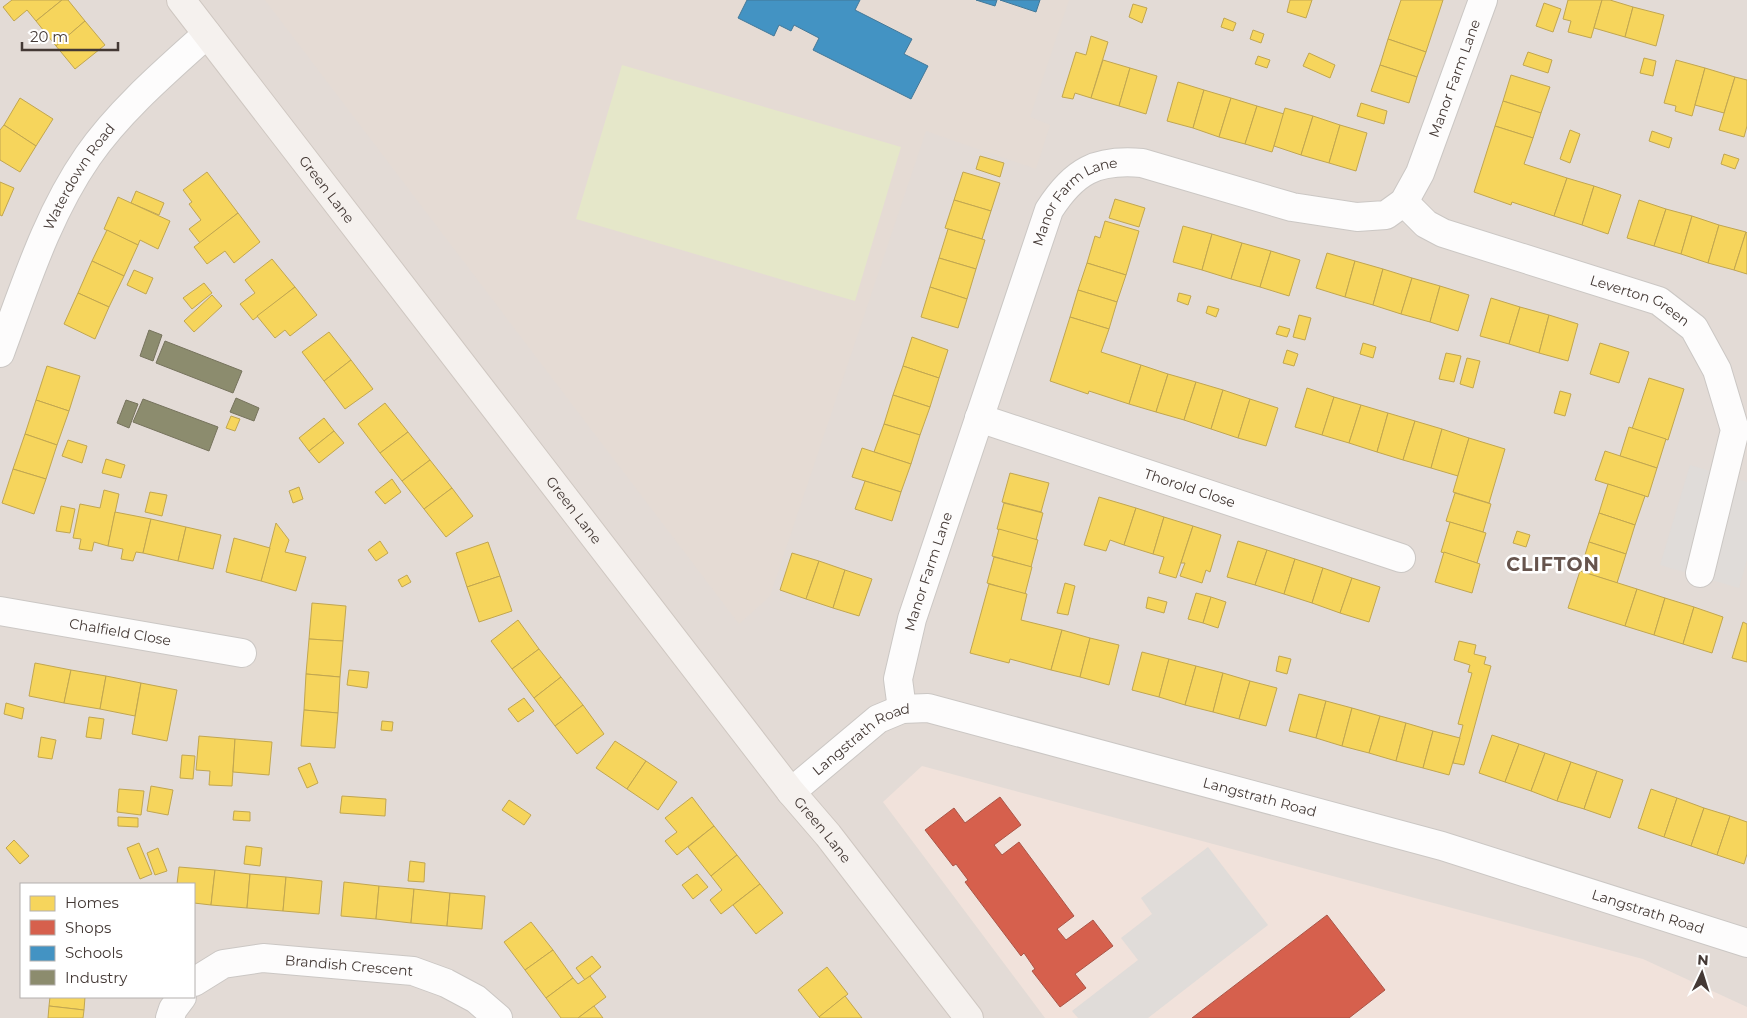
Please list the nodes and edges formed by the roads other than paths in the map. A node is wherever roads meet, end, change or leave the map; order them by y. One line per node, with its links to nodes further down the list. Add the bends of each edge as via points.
1 (182, 0): 3 (street, Green Lane)
2 (1483, 0): 4 (street, Manor Farm Lane, via 1420,173)
3 (207, 34): 5 (street, Waterdown Road, via 127,109 88,155 60,202); 12 (street, Green Lane)
4 (1404, 202): 6 (street, Manor Farm Lane, via 1386,215 1357,217 1292,207 1142,163 1101,164 1082,173 1059,194 1049,210); 8 (street, Leverton Green, via 1426,224 1442,233 1659,300 1694,328 1717,370 1735,430)
5 (0, 353)
6 (979, 418): 7 (street, Thorold Close); 11 (street, Manor Farm Lane, via 912,619 898,679)
7 (1401, 558)
8 (1700, 572)
9 (0, 611): 10 (street, Chalfield Close)
10 (242, 653)
11 (902, 709): 12 (street, Langstrath Road, via 878,719); 13 (street, Langstrath Road, via 928,708 959,715 1442,846)
12 (791, 792): 18 (street, Green Lane)
13 (1747, 943)
14 (195, 981): 17 (street, Brandish Crescent, via 223,964 263,958 413,971 476,999)
15 (181, 998): 16 (street)
16 (170, 1018)
17 (498, 1018)
18 (969, 1018)

